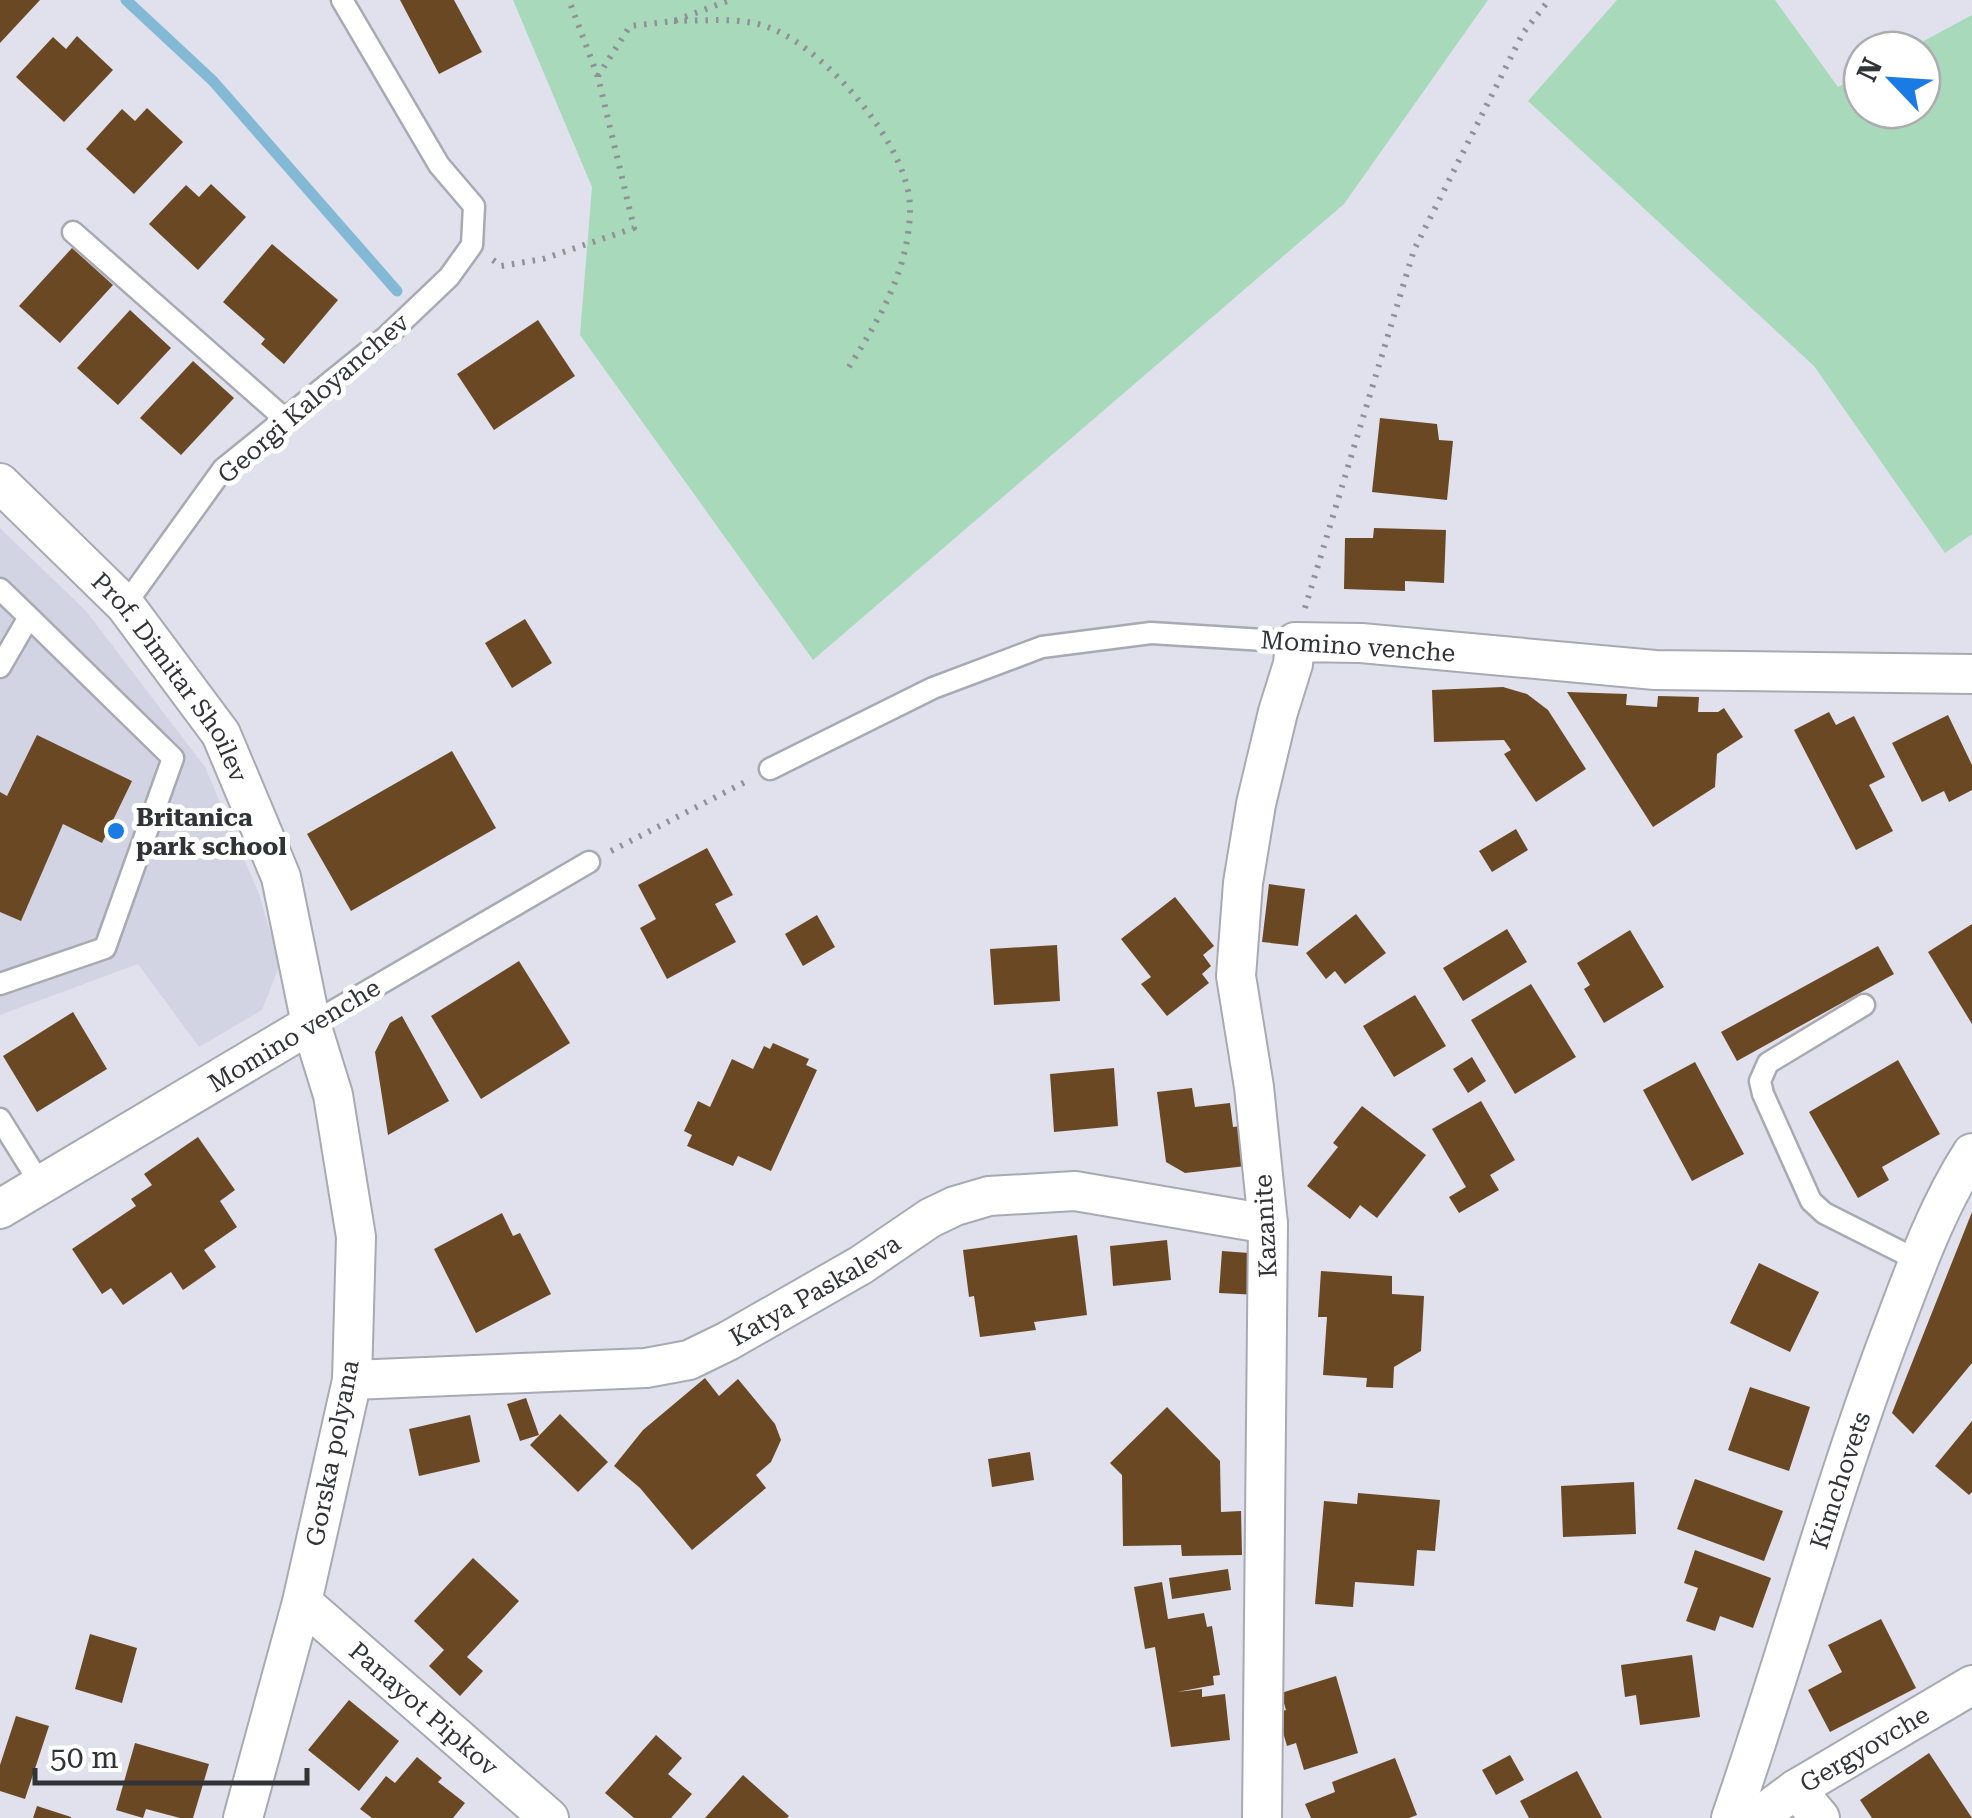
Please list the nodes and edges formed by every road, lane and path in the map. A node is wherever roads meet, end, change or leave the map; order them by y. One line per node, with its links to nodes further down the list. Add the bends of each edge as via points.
1 (342, 0): 8 (lane, via 439,165 474,206)
2 (569, 0): 6 (path)
3 (730, 0): 5 (path)
4 (1549, 0): 15 (path, via 1523,33 1414,250)
5 (674, 21): 6 (path, via 630,26); 9 (path, via 735,20 772,28 842,79 890,147 909,189 904,261)
6 (598, 76): 8 (path, via 634,228 501,266)
7 (73, 232): 10 (lane)
8 (472, 245): 10 (lane, Georgi Kaloyanchev, via 449,277 386,337)
9 (849, 366)
10 (285, 419): 13 (lane, Georgi Kaloyanchev, via 224,469)
11 (0, 482): 13 (street, Prof. Dimitar Shoilev)
12 (0, 589): 14 (lane)
13 (125, 605): 22 (street, Prof. Dimitar Shoilev, via 220,734 281,877)
14 (29, 617): 16 (lane); 20 (lane, via 173,758 104,948)
15 (1295, 642): 17 (street, Momino venche, via 1656,670); 18 (lane, Momino venche, via 1151,633 1042,646 933,688); 27 (street, Kazanite, via 1256,804 1236,976)
16 (0, 666)
17 (1972, 674)
18 (770, 770): 19 (path)
19 (589, 862): 22 (lane, Momino venche)
20 (0, 984)
21 (1864, 1006): 28 (lane, via 1768,1064 1760,1081 1811,1201)
22 (311, 1024): 25 (street, Momino venche); 29 (street, Gorska polyana, via 332,1096 356,1237)
23 (0, 1119): 25 (lane)
24 (1972, 1154): 28 (street, Kimchovets)
25 (42, 1184): 26 (street, Momino venche)
26 (0, 1208)
27 (1268, 1224): 29 (street, Katya Paskaleva, via 1075,1191 989,1196 930,1218 782,1312 689,1360 646,1368); 35 (street, Kazanite)
28 (1918, 1261): 36 (street, Kimchovets, via 1858,1420)
29 (352, 1380): 30 (street, Gorska polyana)
30 (302, 1602): 33 (street, Gorska polyana); 34 (street, Panayot Pipkov)
31 (1972, 1684): 32 (street, Gergyovche)
32 (1808, 1804): 37 (street, Gergyovche)
33 (243, 1818)
34 (548, 1818)
35 (1262, 1818)
36 (1731, 1818)
37 (1757, 1818)

